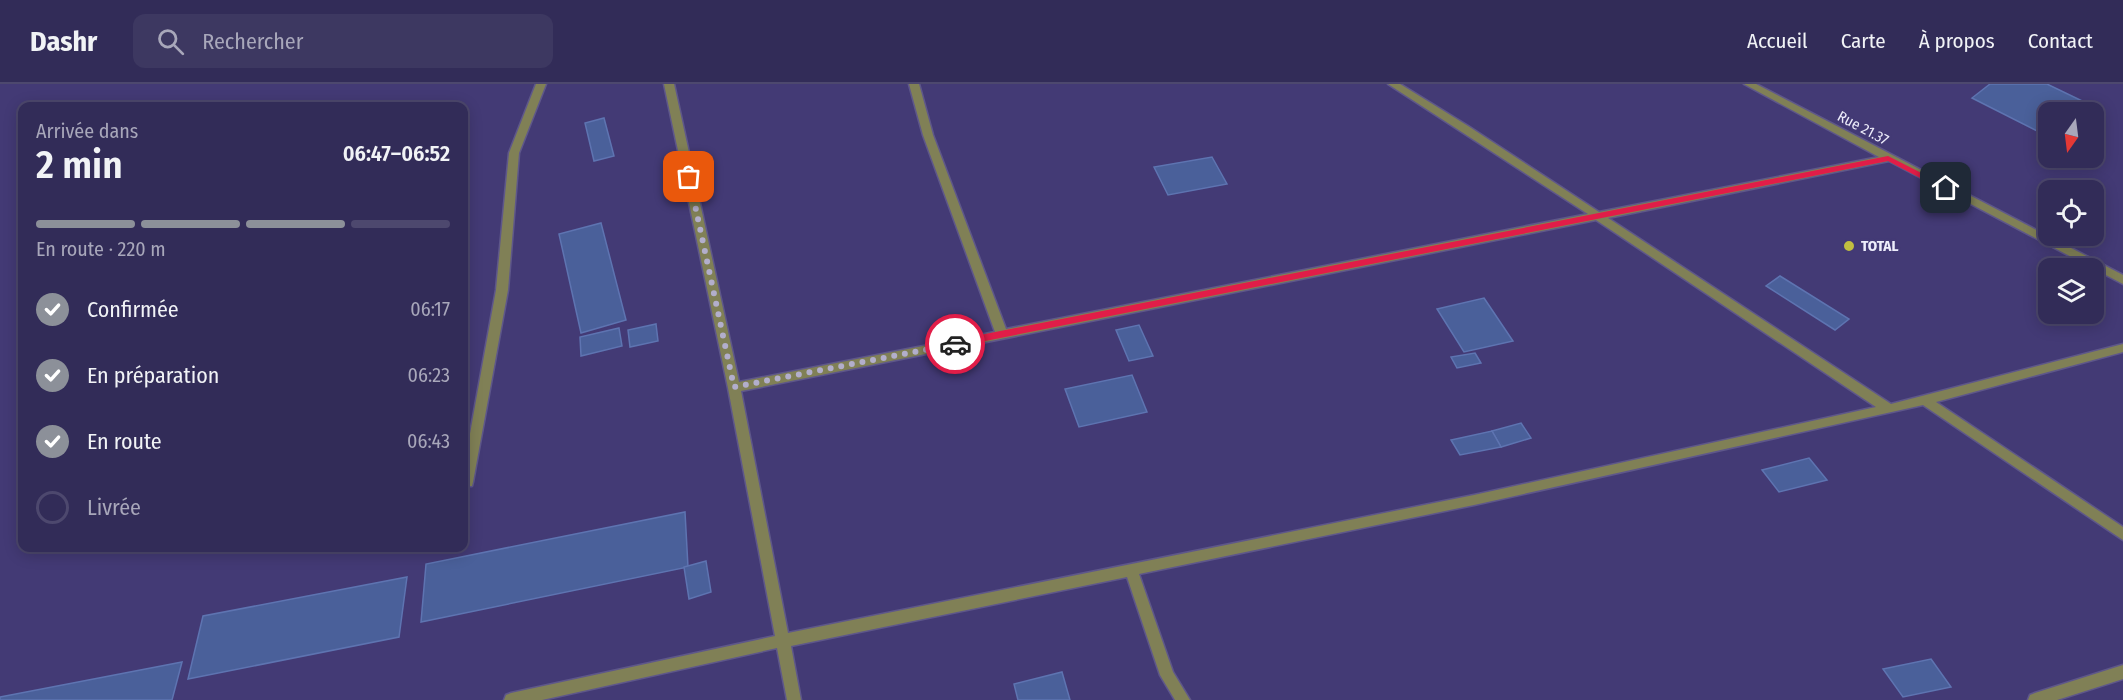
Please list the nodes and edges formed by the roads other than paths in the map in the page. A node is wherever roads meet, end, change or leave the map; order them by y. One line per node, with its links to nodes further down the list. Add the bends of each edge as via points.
1 (541, 84): 14 (street, via 514,153 502,290)
2 (669, 84): 11 (street)
3 (914, 84): 9 (street, via 928,135)
4 (1393, 84): 7 (street)
5 (1749, 84): 6 (street, Rue 21.37)
6 (1888, 158): 7 (street); 8 (street, Rue 21.37)
7 (1598, 216): 9 (street); 13 (street)
8 (2123, 280)
9 (1002, 334): 11 (street)
10 (2123, 348): 12 (street)
11 (734, 387): 17 (street)
12 (1923, 399): 13 (street); 15 (street)
13 (1889, 409): 16 (street)
14 (468, 471)
15 (2123, 534)
16 (1131, 570): 17 (street); 21 (street, via 1167,675)
17 (781, 641): 19 (street); 20 (street)
18 (2123, 672): 22 (street)
19 (511, 700)
20 (794, 700)
21 (1183, 700)
22 (2035, 700)

